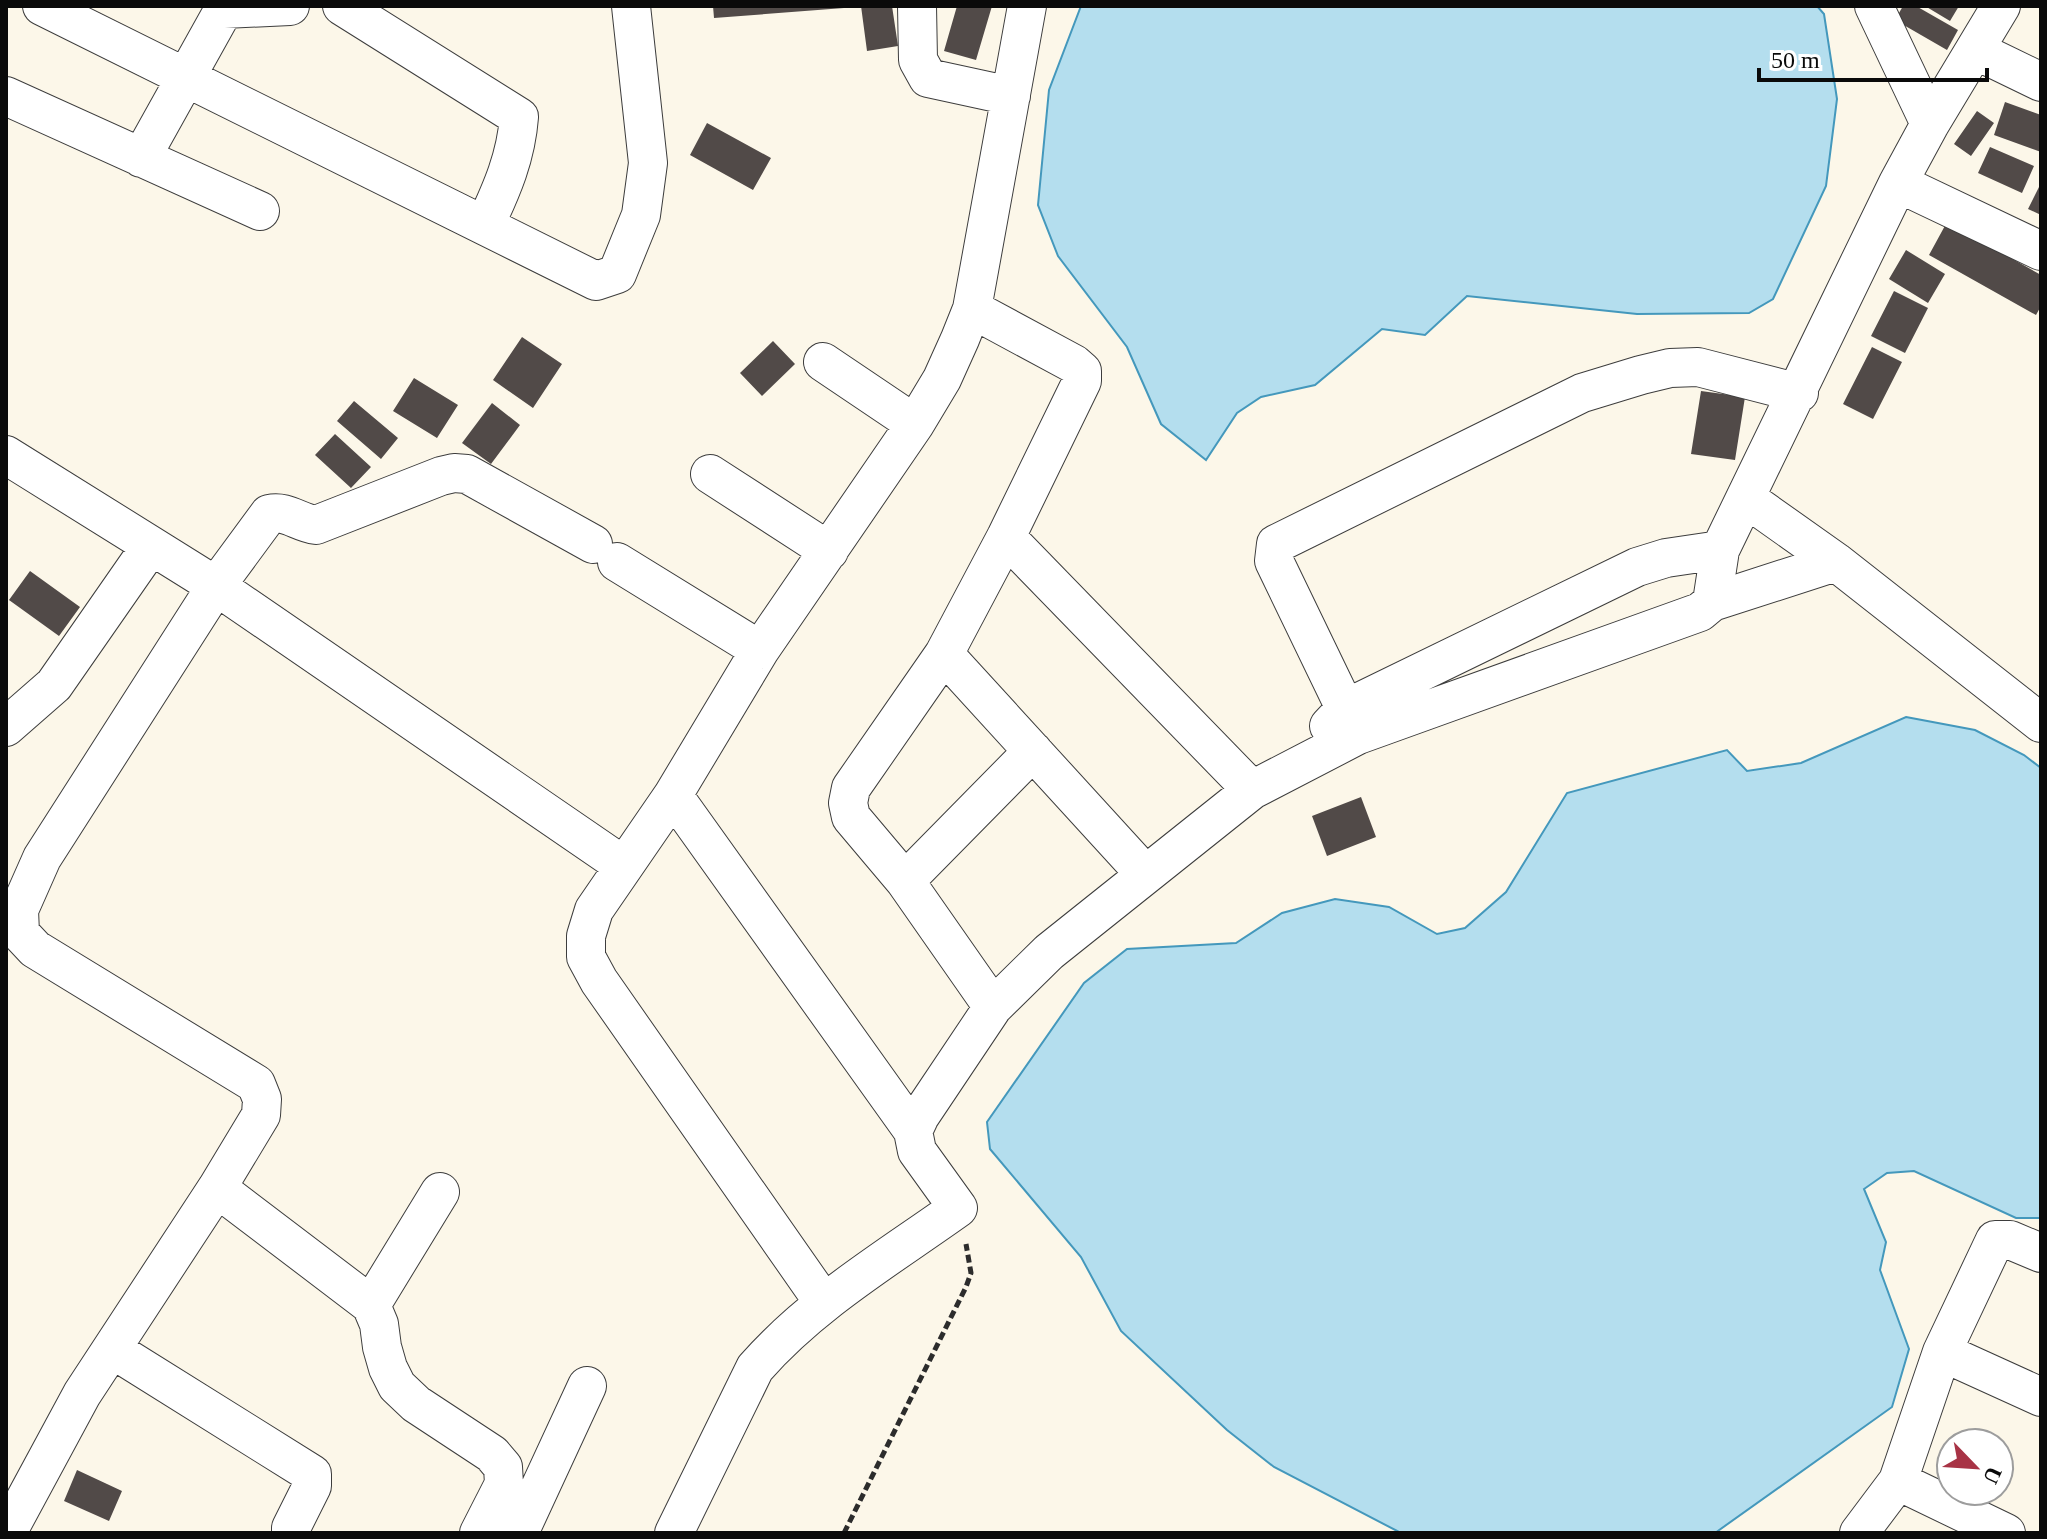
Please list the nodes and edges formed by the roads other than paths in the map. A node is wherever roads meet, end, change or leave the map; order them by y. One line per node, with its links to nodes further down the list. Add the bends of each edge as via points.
1 (42, 6): 11 (street)
2 (290, 6): 9 (street)
3 (342, 6): 19 (street, via 519,117 508,175)
4 (631, 6): 19 (street, via 648,163 641,215 617,274 596,281)
5 (917, 6): 14 (street, via 918,60 928,78)
6 (1027, 6): 14 (street)
7 (1874, 6): 15 (street)
8 (2001, 6): 10 (street)
9 (225, 8): 11 (street)
10 (1975, 50): 12 (street); 15 (street)
11 (184, 77): 16 (street); 19 (street)
12 (2041, 82)
13 (6, 96): 16 (street)
14 (1011, 96): 21 (street)
15 (1930, 124): 17 (street)
16 (141, 158): 18 (street)
17 (1898, 183): 20 (street); 23 (street)
18 (260, 211)
19 (485, 225)
20 (2041, 251)
21 (972, 309): 24 (street, via 942,379); 28 (street, via 1082,371 1082,381)
22 (823, 362): 24 (street)
23 (1799, 393): 27 (street); 37 (street, via 1698,367 1641,375 1582,393 1276,544 1274,561)
24 (915, 424): 31 (street)
25 (6, 455): 29 (street)
26 (710, 474): 31 (street)
27 (1747, 499): 30 (street); 32 (street)
28 (1006, 537): 36 (street); 41 (street)
29 (150, 547): 33 (street); 39 (street, via 54,685)
30 (1720, 550): 34 (street); 37 (street, via 1637,567)
31 (829, 551): 35 (street)
32 (1836, 562): 34 (street); 38 (street)
33 (216, 586): 35 (street, via 269,514 281,512 316,525 454,473 467,474); 43 (street); 48 (street, via 42,858 19,910 20,933 35,949 256,1084 261,1115)
34 (1712, 602): 37 (street, via 1700,612)
35 (760, 650): 42 (street)
36 (944, 654): 40 (street); 45 (street, via 851,788 848,803 851,817)
37 (1352, 722): 41 (street)
38 (2041, 723)
39 (6, 727)
40 (1033, 751): 44 (street); 45 (street)
41 (1267, 782): 44 (street)
42 (673, 795): 43 (street); 47 (street)
43 (624, 866): 51 (street, via 594,910 586,957)
44 (1145, 874): 46 (street, via 1049,952)
45 (905, 881): 46 (street)
46 (993, 1007): 47 (street)
47 (913, 1131): 51 (street, via 917,1151 958,1208)
48 (217, 1188): 52 (street); 53 (street)
49 (440, 1192): 52 (street)
50 (2041, 1253): 54 (street, via 2010,1240 1995,1240)
51 (824, 1303): 62 (street, via 755,1368)
52 (371, 1305): 60 (street, via 397,1386 503,1467 504,1484)
53 (112, 1349): 58 (street); 59 (street, via 312,1474 312,1486)
54 (1942, 1352): 56 (street); 57 (street)
55 (587, 1386): 61 (street)
56 (2041, 1397)
57 (1898, 1481): 63 (street); 64 (street)
58 (7, 1533)
59 (291, 1533)
60 (479, 1533)
61 (519, 1533)
62 (674, 1533)
63 (1859, 1533)
64 (2006, 1533)

